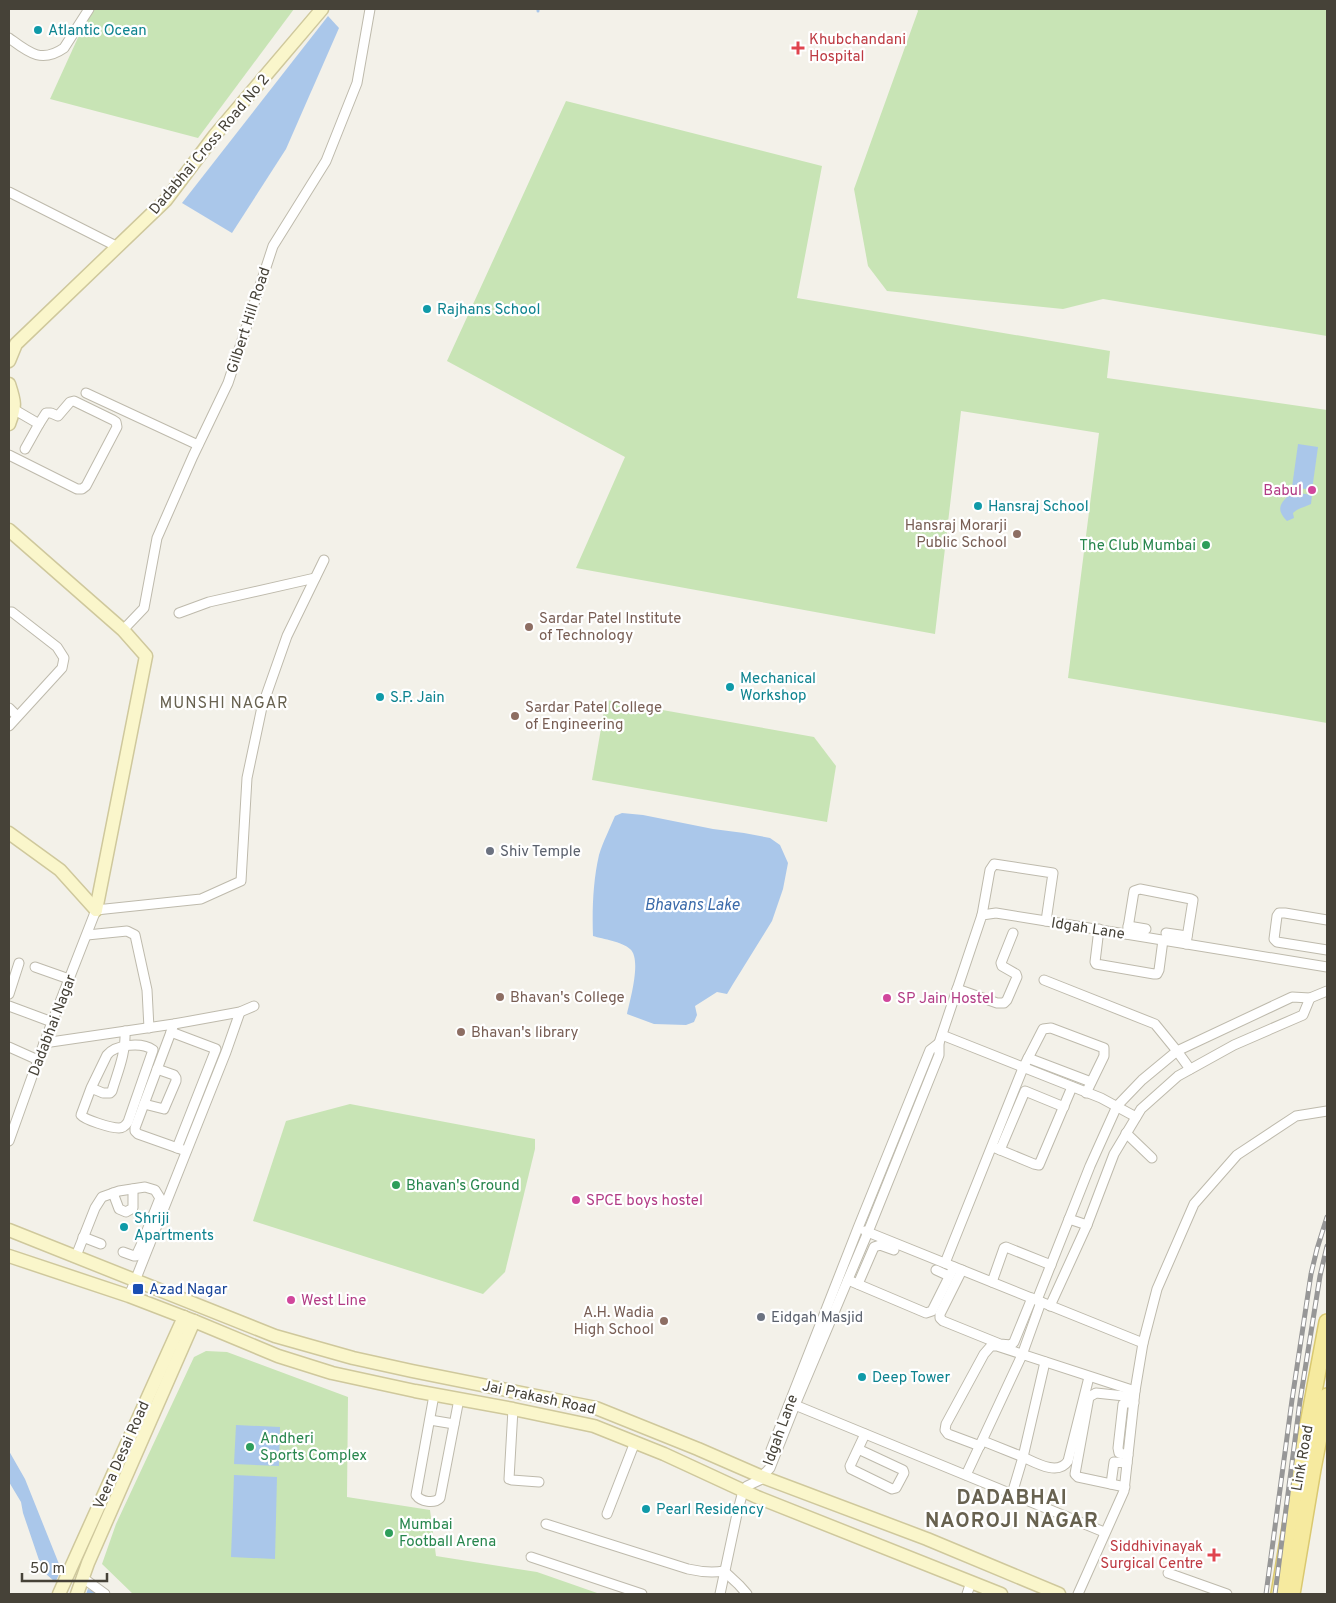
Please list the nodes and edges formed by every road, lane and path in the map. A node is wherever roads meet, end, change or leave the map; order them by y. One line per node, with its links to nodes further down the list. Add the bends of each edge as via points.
1 (89, 9): 4 (street, via 64,48 58,52 42,56 28,52)
2 (322, 9): 6 (main road, Dadabhai Cross Road No 2, via 215,135 166,200)
3 (370, 9): 13 (street, Gilbert Hill Road, via 357,84 326,162 273,246 228,383)
4 (9, 38)
5 (9, 192): 6 (street)
6 (118, 247): 7 (main road, Dadabhai Cross Road No 2, via 16,344)
7 (9, 361)
8 (9, 384): 10 (main road, via 13,397)
9 (86, 393): 13 (street)
10 (12, 416): 11 (street); 12 (street)
11 (29, 424)
12 (39, 424): 14 (street); 15 (street, via 46,413 58,416 74,401 113,420 117,427 82,490)
13 (198, 445): 21 (street, Gilbert Hill Road, via 157,538 144,608)
14 (25, 448)
15 (9, 455)
16 (9, 530): 21 (main road)
17 (324, 560): 18 (street)
18 (315, 578): 20 (street, via 209,602); 26 (street, via 287,636 262,707 246,778 241,881 201,899)
19 (9, 612): 23 (street, via 57,647 64,658 62,668)
20 (179, 613)
21 (123, 630): 26 (main road, via 146,656)
22 (9, 708): 23 (street)
23 (17, 716): 24 (street)
24 (9, 726)
25 (9, 834): 26 (main road, via 60,870)
26 (96, 910): 34 (street, Dadabhai Nagar)
27 (982, 915): 29 (street, Idgah Lane, via 996,913); 29 (street, via 990,870 994,864 1053,873); 43 (street, Idgah Lane)
28 (1327, 920): 37 (street, via 1279,913 1274,939)
29 (1046, 921): 30 (street, Idgah Lane)
30 (1099, 929): 32 (street, Idgah Lane); 35 (street, via 1096,964 1154,974 1159,970)
31 (1146, 929): 32 (street)
32 (1127, 930): 35 (street, Idgah Lane); 36 (street, via 1134,890 1140,890 1191,899)
33 (1013, 932): 43 (street, via 1001,963 1017,978 1007,1000 1001,1004)
34 (87, 934): 41 (street, Dadabhai Nagar); 51 (street, via 135,934 147,990)
35 (1164, 936): 36 (street, Idgah Lane)
36 (1187, 940): 40 (street, Idgah Lane)
37 (1327, 950)
38 (19, 963): 45 (street)
39 (35, 967): 41 (street)
40 (1327, 967)
41 (69, 979): 50 (street, Dadabhai Nagar)
42 (1044, 980): 59 (street, via 1155,1024)
43 (957, 989): 54 (street, Idgah Lane)
44 (1327, 991): 46 (street)
45 (9, 994)
46 (1310, 998): 59 (street, via 1292,997); 65 (street, via 1304,1015 1234,1045)
47 (9, 1006): 50 (street)
48 (254, 1006): 49 (street)
49 (240, 1012): 52 (street); 60 (street)
50 (52, 1022): 55 (street, Dadabhai Nagar)
51 (149, 1028): 52 (street); 53 (street)
52 (173, 1028): 58 (street); 64 (street)
53 (125, 1031): 55 (street); 56 (street)
54 (940, 1039): 63 (street); 70 (street, Idgah Lane, via 930,1050); 71 (street, Idgah Lane, via 939,1055)
55 (44, 1043): 62 (street, Dadabhai Nagar)
56 (126, 1045): 68 (street, via 108,1052); 68 (street, via 110,1094); 68 (street, via 153,1050 125,1126 119,1128 81,1115)
57 (9, 1047): 62 (street)
58 (216, 1049): 60 (street); 80 (street)
59 (1177, 1050): 65 (street); 73 (street)
60 (226, 1052): 82 (street)
61 (1028, 1058): 63 (street); 66 (street); 66 (street, via 1045,1028 1100,1046 1104,1048 1104,1056)
62 (38, 1060): 77 (street, Dadabhai Nagar)
63 (1023, 1068): 67 (street); 81 (street)
64 (157, 1069): 72 (street); 72 (street, via 174,1075 176,1081 164,1109)
65 (1190, 1069): 76 (street, via 1141,1109)
66 (1091, 1082): 69 (street)
67 (1072, 1087): 69 (street); 74 (street)
68 (91, 1088)
69 (1086, 1093): 73 (street)
70 (911, 1096): 71 (street); 83 (street, Idgah Lane)
71 (921, 1100): 84 (street, Idgah Lane)
72 (144, 1104): 80 (street, via 135,1131)
73 (1117, 1106): 76 (street); 88 (street)
74 (1064, 1107): 81 (street, via 1025,1091); 81 (street, via 1039,1165)
75 (1327, 1110): 119 (street, via 1296,1116 1237,1155 1194,1204 1157,1289)
76 (1136, 1118): 78 (street)
77 (11, 1127): 79 (street, Dadabhai Nagar)
78 (1126, 1134): 85 (street); 89 (street, via 1114,1154)
79 (9, 1141)
80 (176, 1148): 82 (street)
81 (996, 1149): 105 (street)
82 (186, 1151): 95 (street)
83 (888, 1153): 84 (street); 90 (street, Idgah Lane)
84 (898, 1158): 92 (street, Idgah Lane)
85 (1152, 1158)
86 (133, 1189): 87 (street); 87 (street, via 133,1208 126,1212 119,1209); 95 (street, via 145,1187 154,1190 160,1198)
87 (113, 1193): 93 (street, via 102,1196)
88 (1069, 1218): 89 (street); 100 (street)
89 (1087, 1225): 103 (street)
90 (858, 1228): 92 (street); 112 (street, Idgah Lane)
91 (9, 1230): 102 (main road, Jai Prakash Road)
92 (868, 1232): 96 (street, Idgah Lane); 105 (street)
93 (83, 1238): 94 (street); 102 (street)
94 (101, 1244)
95 (145, 1244): 98 (street, via 136,1256); 108 (street)
96 (861, 1250): 99 (street); 109 (street, Idgah Lane)
97 (894, 1250): 99 (street, via 880,1245 874,1247)
98 (124, 1252)
99 (871, 1254): 111 (street)
100 (1055, 1255): 103 (street); 104 (street)
101 (9, 1256): 114 (main road, Jai Prakash Road)
102 (76, 1256): 108 (main road, Jai Prakash Road)
103 (1070, 1262): 116 (street)
104 (1051, 1265): 110 (street, via 1006,1247); 115 (street)
105 (954, 1266): 107 (street); 110 (street); 115 (street, via 940,1314 943,1321 1000,1344 1011,1345)
106 (936, 1270): 107 (street)
107 (950, 1276): 111 (street, via 932,1311 926,1312)
108 (135, 1280): 114 (street); 144 (main road, Jai Prakash Road, via 275,1336 332,1352 596,1408)
109 (848, 1280): 111 (street); 113 (street, Idgah Lane)
110 (992, 1282): 115 (street)
111 (858, 1284)
112 (835, 1287): 113 (street); 127 (street, Idgah Lane)
113 (844, 1291): 127 (street, Idgah Lane)
114 (129, 1296): 117 (main road, Jai Prakash Road)
115 (1037, 1300): 116 (street); 120 (street)
116 (1050, 1306): 119 (street)
117 (189, 1319): 123 (main road, Jai Prakash Road, via 278,1356 332,1373); 158 (main road); 159 (main road, Veera Desai Road)
118 (1327, 1322): 129 (main road, Link Road)
119 (1143, 1343): 125 (street)
120 (1022, 1355): 121 (street); 138 (street); 138 (street, via 997,1346 987,1349 946,1424 948,1434)
121 (1045, 1362): 122 (street); 140 (street)
122 (1089, 1377): 125 (street); 140 (street, via 1064,1466 1046,1467)
123 (434, 1394): 126 (main road, Jai Prakash Road); 130 (street)
124 (1327, 1396): 129 (main road, Link Road)
125 (1134, 1397): 131 (street, via 1124,1403); 132 (street); 147 (street, via 1096,1393 1089,1397 1075,1475)
126 (459, 1399): 128 (main road, Jai Prakash Road); 133 (street)
127 (793, 1404): 134 (street); 144 (street, Idgah Lane)
128 (513, 1409): 137 (main road, Jai Prakash Road, via 582,1423); 146 (street, via 509,1479)
129 (1320, 1414): 169 (main road, Link Road); 170 (main road, Link Road)
130 (430, 1420): 133 (street); 133 (street, via 416,1495 421,1500 433,1502 440,1498)
131 (1121, 1421): 132 (street); 135 (street)
132 (1132, 1422): 136 (street)
133 (454, 1424)
134 (865, 1434): 139 (street); 145 (street)
135 (1119, 1438): 136 (street); 141 (street, via 1118,1452)
136 (1130, 1438): 141 (street)
137 (635, 1442): 149 (main road, Jai Prakash Road); 151 (street)
138 (981, 1443): 140 (street); 145 (street)
139 (858, 1449): 139 (street, via 851,1469 896,1488 904,1470)
140 (1023, 1457): 150 (street)
141 (1128, 1459): 142 (street, via 1114,1462); 143 (street)
142 (1112, 1472): 143 (street); 147 (street)
143 (1126, 1474): 148 (street)
144 (765, 1475): 149 (street); 166 (main road, Jai Prakash Road)
145 (966, 1475): 150 (street)
146 (539, 1482)
147 (1111, 1484): 148 (street)
148 (1125, 1487): 153 (street)
149 (743, 1490): 155 (street); 157 (main road, Jai Prakash Road)
150 (1012, 1494): 153 (street)
151 (607, 1514)
152 (546, 1524): 155 (street, via 688,1569 714,1573)
153 (1104, 1532): 167 (street)
154 (531, 1557): 161 (street)
155 (724, 1571): 162 (street); 163 (street)
156 (1168, 1573): 168 (street)
157 (971, 1582): 164 (street); 165 (main road, Jai Prakash Road)
158 (80, 1585): 160 (street)
159 (59, 1594)
160 (105, 1594)
161 (642, 1594)
162 (720, 1594)
163 (747, 1594)
164 (967, 1594)
165 (1001, 1594)
166 (1059, 1594)
167 (1078, 1594)
168 (1227, 1594)
169 (1279, 1594)
170 (1292, 1594)

